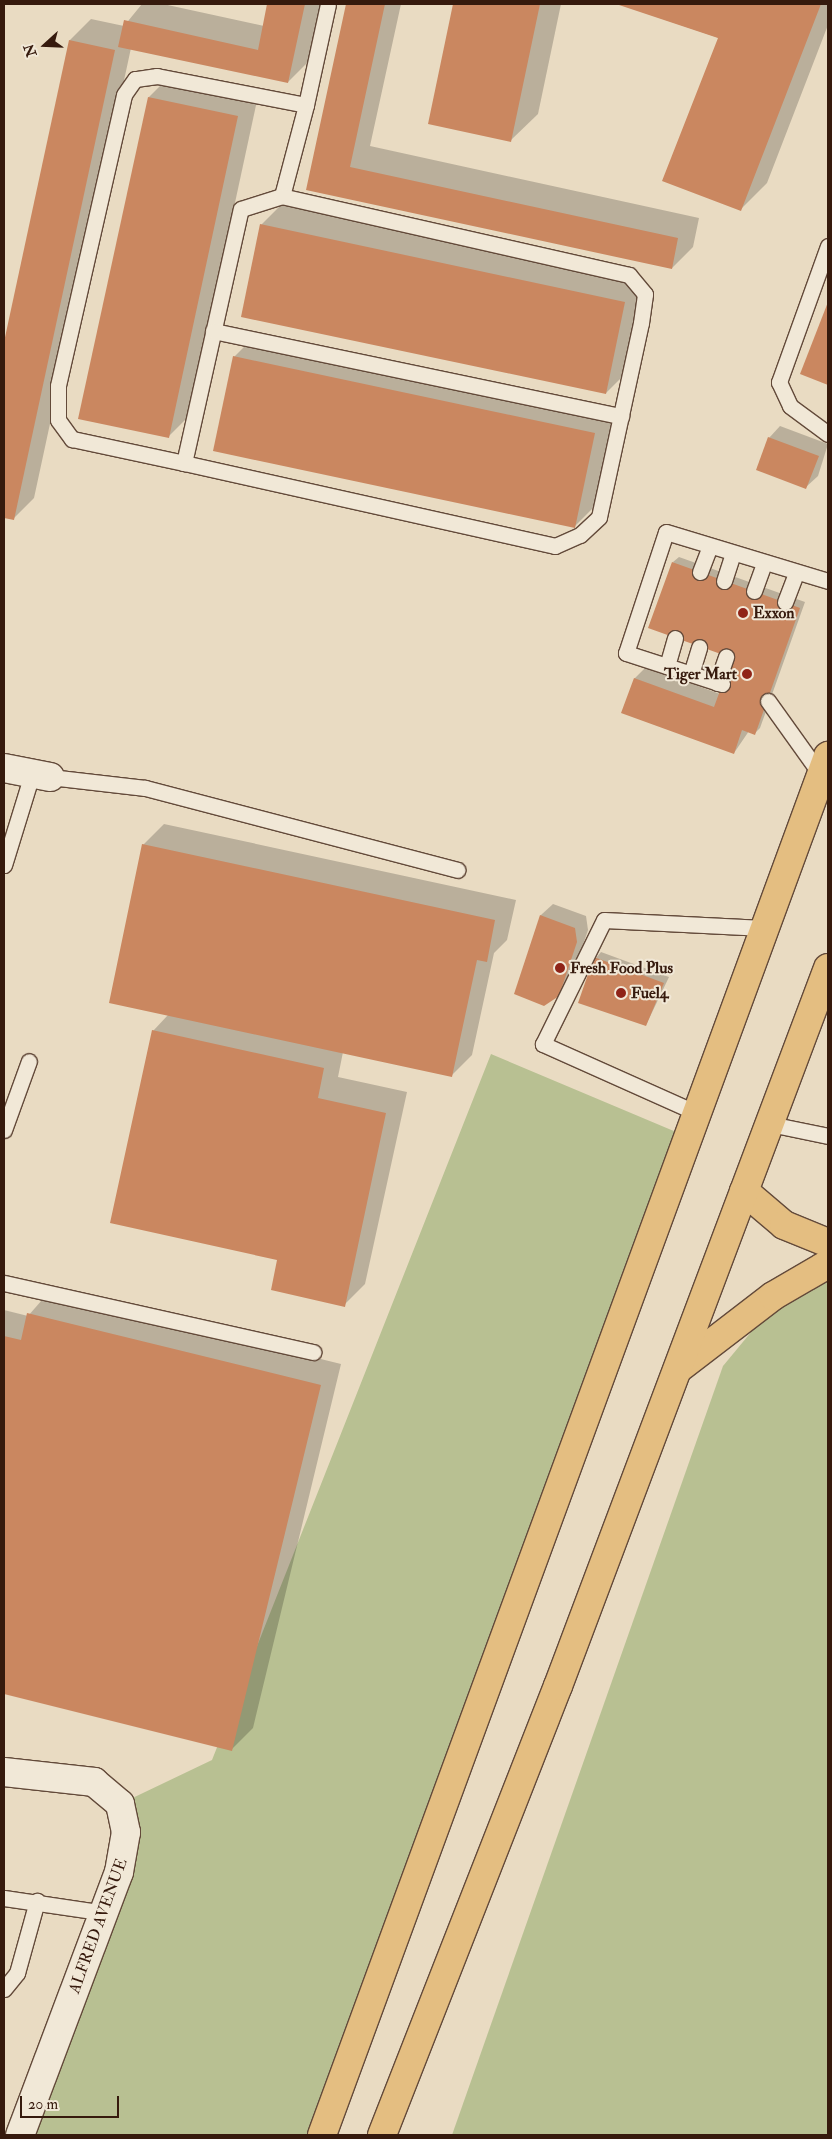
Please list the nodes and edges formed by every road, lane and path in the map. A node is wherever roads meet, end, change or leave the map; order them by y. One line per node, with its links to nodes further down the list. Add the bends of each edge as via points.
1 (328, 4): 2 (lane)
2 (306, 105): 3 (lane); 8 (lane, via 157,76 135,79 124,95 58,386 58,420 72,439)
3 (282, 196): 5 (lane, via 241,209); 6 (lane, via 629,275 645,294)
4 (828, 246): 7 (lane, via 779,382 790,406)
5 (214, 331): 6 (lane); 8 (lane)
6 (621, 416): 8 (lane, via 599,517 580,535 555,546)
7 (828, 434)
8 (184, 463)
9 (710, 546): 10 (lane); 12 (lane); 21 (lane, via 666,532 626,653)
10 (733, 553): 11 (lane); 14 (lane)
11 (764, 563): 13 (lane); 16 (lane)
12 (700, 572)
13 (796, 573): 15 (lane); 17 (lane)
14 (724, 581)
15 (828, 581)
16 (754, 591)
17 (785, 602)
18 (675, 638): 21 (lane)
19 (699, 647): 22 (lane)
20 (726, 657): 22 (lane, via 719,684)
21 (667, 666): 22 (lane)
22 (691, 674)
23 (768, 701): 26 (lane)
24 (4, 768): 25 (street)
25 (41, 775): 27 (lane); 28 (lane, via 144,788)
26 (820, 777): 29 (highway)
27 (4, 866)
28 (457, 870)
29 (764, 928): 32 (highway); 32 (lane, via 604,920 544,1044)
30 (828, 968): 33 (highway)
31 (29, 1061): 34 (lane)
32 (697, 1113): 48 (highway)
33 (770, 1124): 35 (lane); 36 (highway)
34 (4, 1130)
35 (828, 1136)
36 (744, 1191): 37 (highway, via 784,1225); 41 (highway)
37 (828, 1243)
38 (828, 1264): 41 (highway, via 773,1296)
39 (4, 1283): 40 (lane)
40 (313, 1352)
41 (678, 1370): 49 (highway)
42 (4, 1772): 45 (street, ALFRED AVENUE, via 80,1778 106,1789 120,1804 124,1852)
43 (4, 1898): 44 (lane)
44 (38, 1901): 45 (lane); 46 (lane, via 17,1973)
45 (105, 1913): 47 (street, ALFRED AVENUE)
46 (4, 1989)
47 (20, 2135)
48 (322, 2135)
49 (382, 2135)

